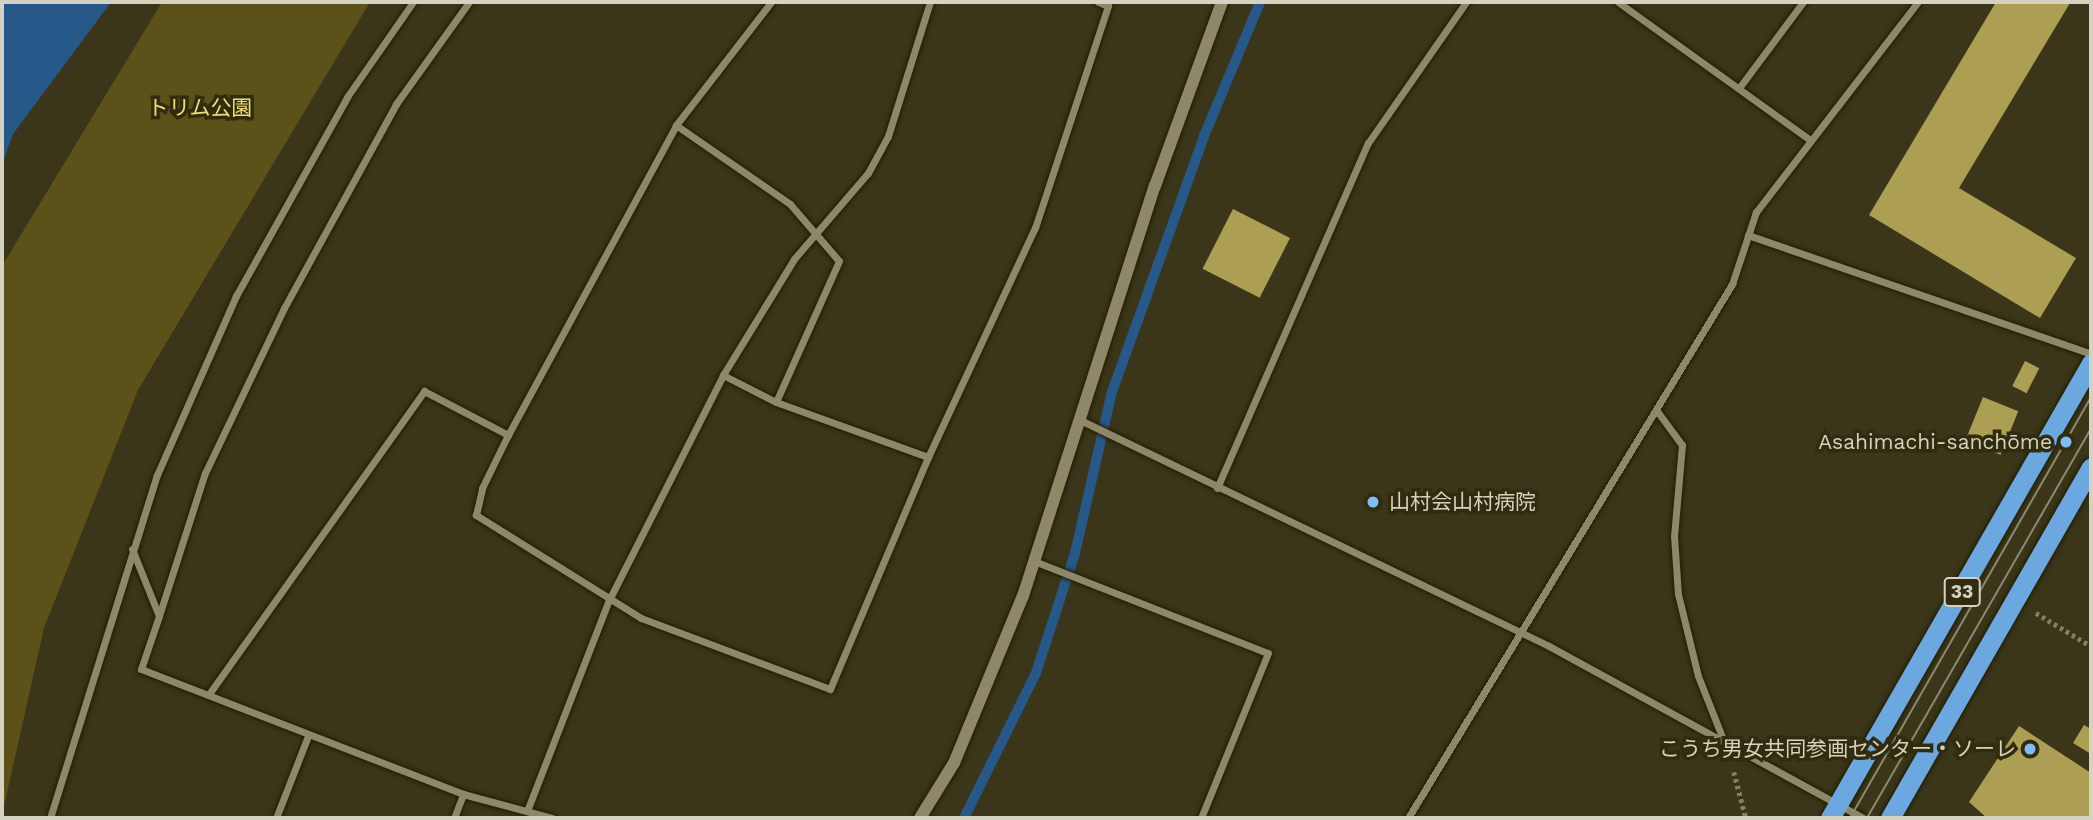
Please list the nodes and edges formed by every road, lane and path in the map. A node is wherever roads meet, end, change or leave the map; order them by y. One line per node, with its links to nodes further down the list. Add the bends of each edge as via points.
1 (413, 2): 26 (street, via 347,97 236,296)
2 (469, 2): 30 (street, via 396,104 284,308 205,473)
3 (771, 2): 12 (street)
4 (930, 2): 14 (street, via 888,136 868,173)
5 (1098, 2): 23 (street, via 1108,6 1035,228)
6 (1222, 2): 21 (street)
7 (1466, 2): 25 (street, via 1368,143)
8 (1803, 2): 11 (street)
9 (1917, 2): 13 (street)
10 (1624, 3): 11 (street)
11 (1739, 88): 13 (street)
12 (676, 125): 14 (street); 22 (street)
13 (1810, 140): 15 (street, via 1756,212)
14 (819, 230): 18 (street); 19 (street, via 839,261)
15 (1748, 235): 16 (street); 20 (street, via 1732,284)
16 (2091, 354)
17 (2091, 363): 38 (highway, 33)
18 (723, 374): 19 (street); 28 (street)
19 (776, 401): 23 (street)
20 (1657, 411): 31 (street); 35 (street, via 1682,445 1674,536 1678,594 1698,676)
21 (1077, 419): 25 (street); 27 (street)
22 (508, 435): 28 (street, via 481,488 476,515); 33 (street, via 424,391)
23 (928, 457): 28 (street, via 830,689)
24 (2091, 467): 29 (highway, 33)
25 (1217, 488): 31 (street)
26 (131, 549): 30 (street); 39 (street)
27 (1033, 560): 43 (street, via 954,763); 44 (street, via 1268,653)
28 (609, 600): 37 (street)
29 (2014, 600): 32 (path); 48 (highway, 33)
30 (159, 616): 33 (street, via 141,669)
31 (1523, 634): 35 (street); 45 (street)
32 (2091, 646)
33 (209, 694): 34 (street)
34 (308, 736): 36 (street); 40 (street)
35 (1724, 739): 38 (street); 46 (path)
36 (463, 794): 37 (street); 41 (street)
37 (527, 811): 42 (street)
38 (1834, 811): 47 (street)
39 (50, 818)
40 (276, 818)
41 (454, 818)
42 (552, 818)
43 (920, 818)
44 (1201, 818)
45 (1408, 818)
46 (1746, 818)
47 (1863, 818)
48 (1890, 818)

